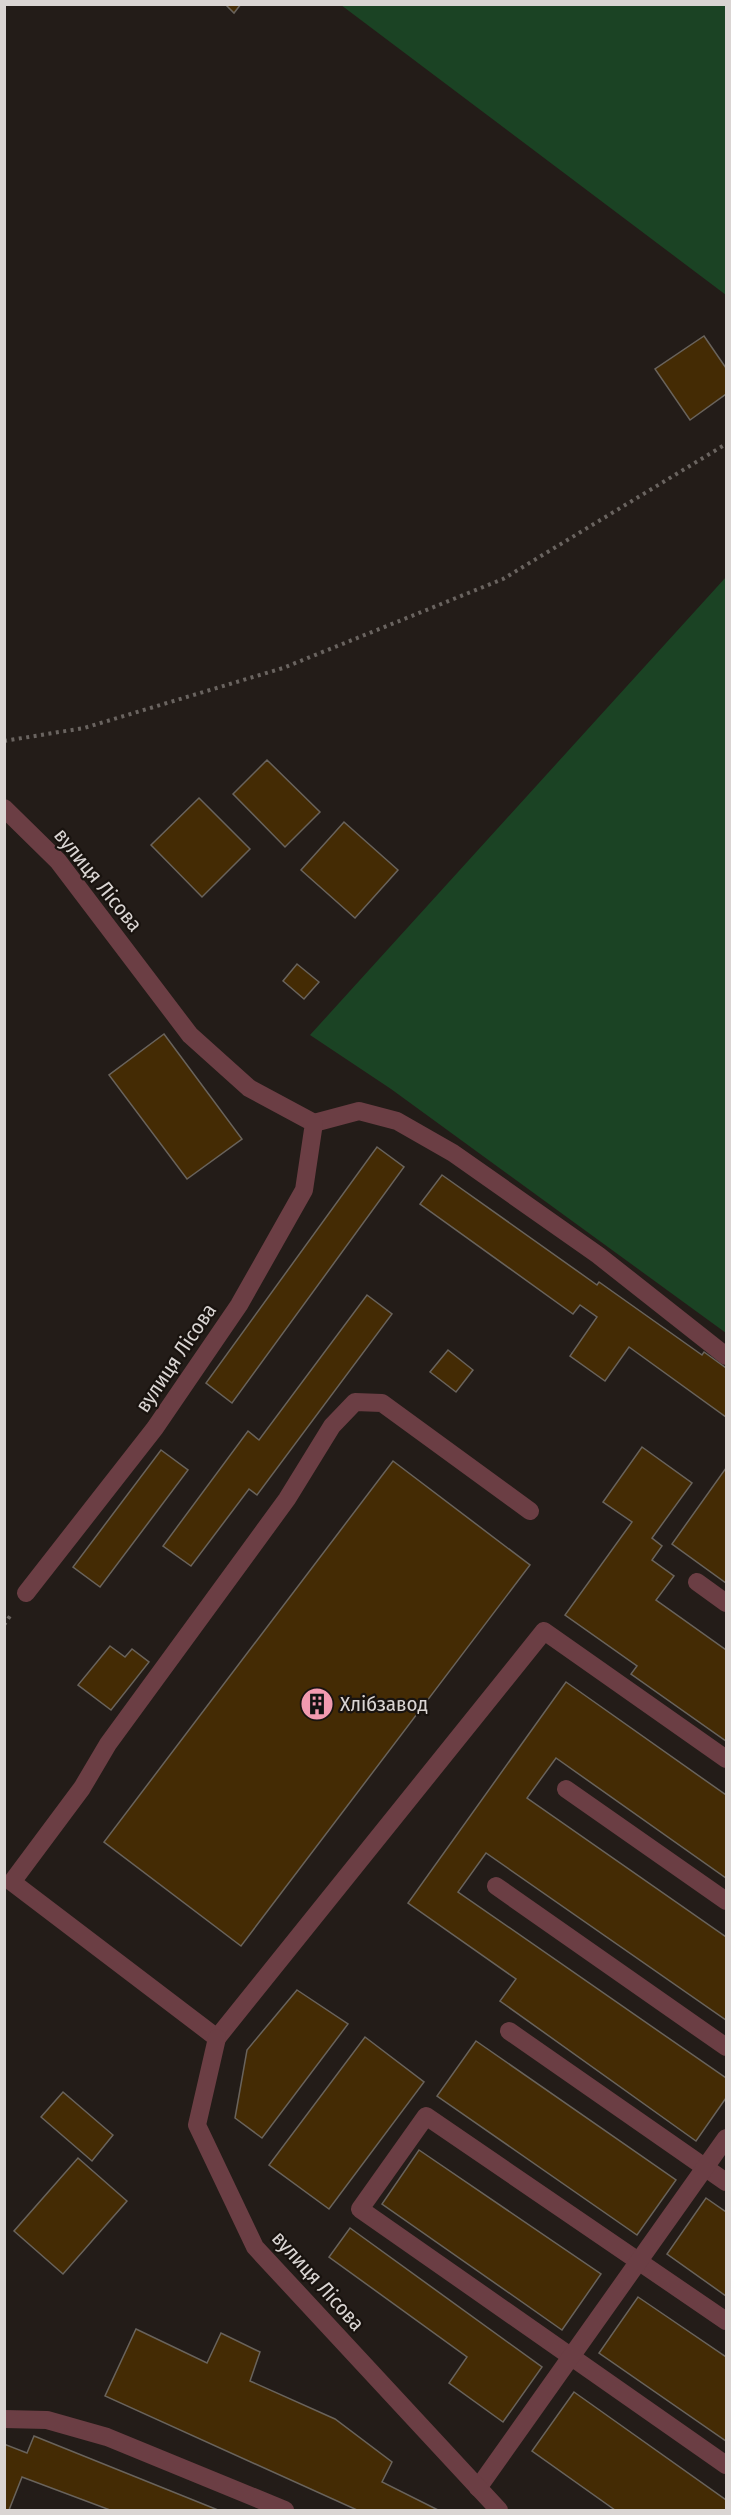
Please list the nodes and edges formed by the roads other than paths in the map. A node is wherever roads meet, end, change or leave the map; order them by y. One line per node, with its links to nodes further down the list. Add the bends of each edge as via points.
1 (4, 808): 2 (street, вулиця Лісова, via 58,861 190,1035 249,1088)
2 (314, 1123): 3 (street, via 359,1112 397,1121 453,1153 588,1248); 6 (street, вулиця Лісова, via 304,1190 238,1305 155,1428)
3 (726, 1356)
4 (530, 1511): 13 (street, via 382,1402 354,1402 332,1426 287,1499 12,1882)
5 (697, 1582): 7 (street)
6 (26, 1593)
7 (726, 1603)
8 (726, 1759): 13 (street, via 544,1631)
9 (566, 1790): 11 (street)
10 (496, 1887): 14 (street)
11 (726, 1901)
12 (509, 2031): 16 (street)
13 (217, 2038): 23 (street, вулиця Лісова, via 196,2125 255,2247)
14 (726, 2046)
15 (726, 2138): 16 (street)
16 (706, 2168): 17 (street); 18 (street)
17 (726, 2182)
18 (638, 2261): 19 (street); 20 (street); 20 (street, via 426,2116 360,2209)
19 (726, 2321)
20 (572, 2355): 22 (street); 23 (street)
21 (4, 2419): 24 (street, via 47,2420 107,2437)
22 (726, 2465)
23 (478, 2488): 25 (street, вулиця Лісова)
24 (285, 2511)
25 (499, 2511)

